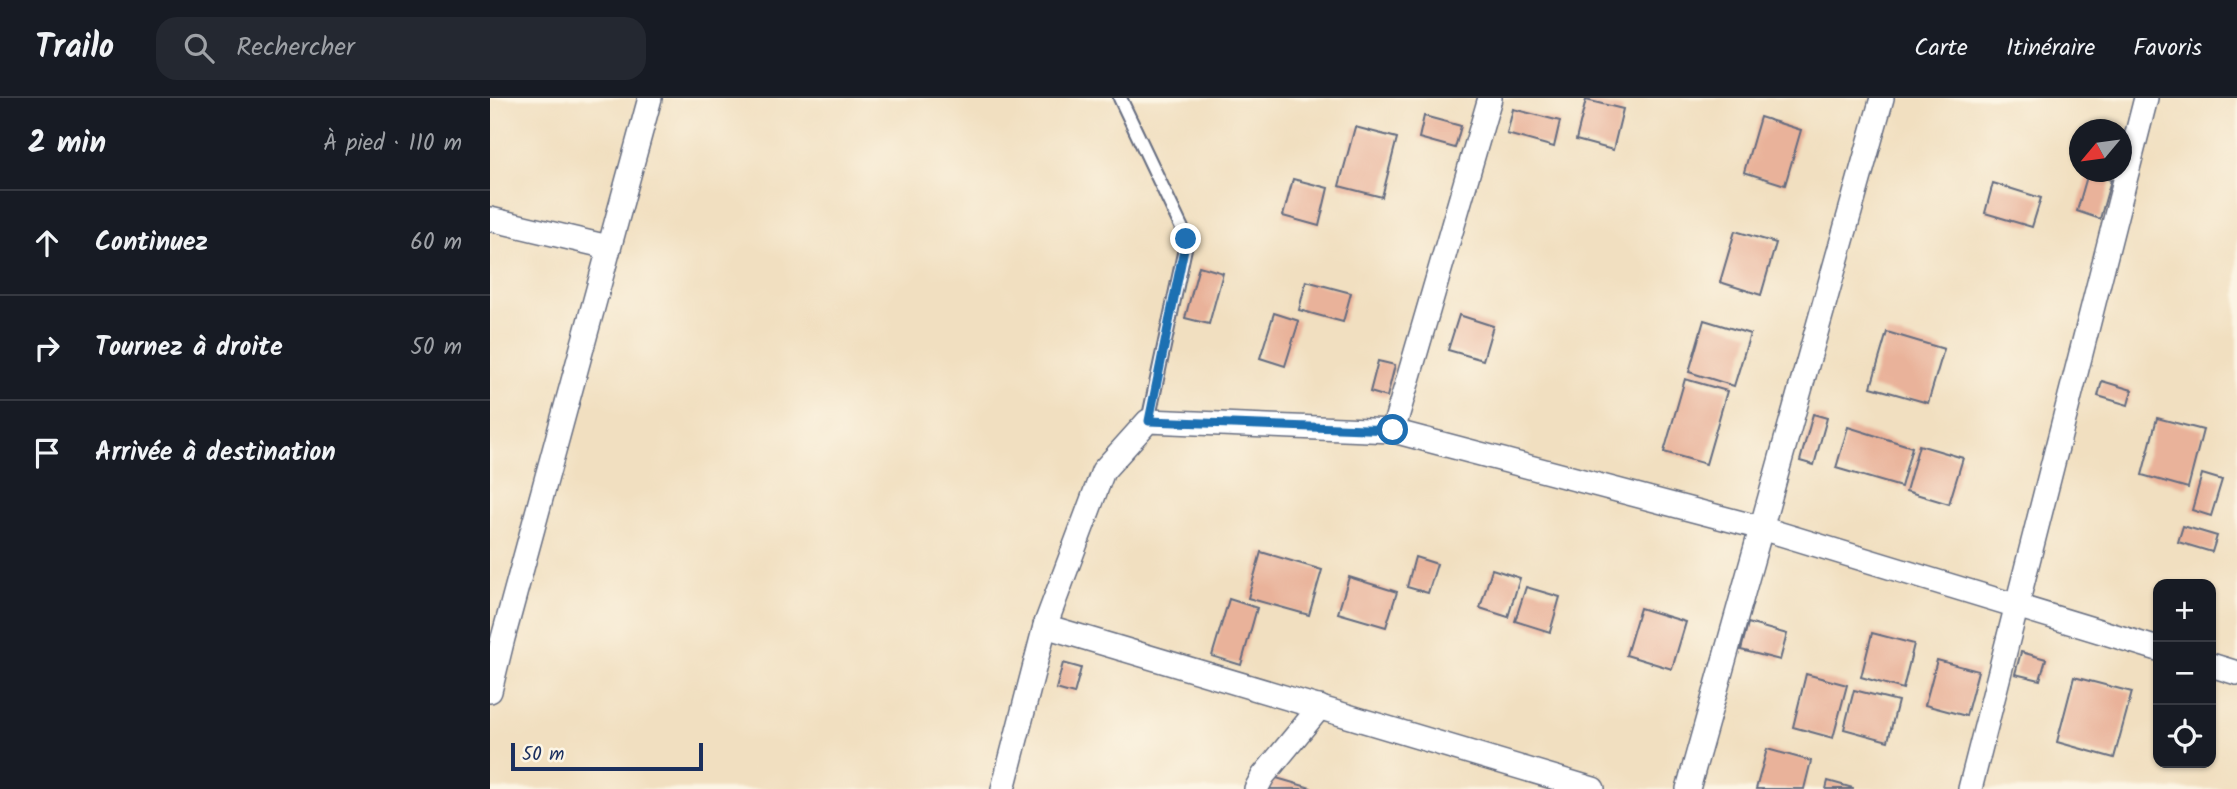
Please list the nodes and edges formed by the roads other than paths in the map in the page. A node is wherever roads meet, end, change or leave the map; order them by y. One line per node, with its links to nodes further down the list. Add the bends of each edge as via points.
1 (650, 98): 7 (street)
2 (1120, 98): 8 (lane, via 1186,239)
3 (1490, 98): 9 (street)
4 (1882, 98): 10 (street)
5 (2146, 98): 11 (street)
6 (490, 219): 7 (street)
7 (608, 247): 16 (street)
8 (1149, 421): 9 (street); 12 (street, via 1103,471)
9 (1393, 430): 10 (street)
10 (1761, 528): 11 (street); 21 (street)
11 (2018, 606): 13 (street); 22 (street)
12 (1045, 626): 17 (street); 18 (street)
13 (2153, 647)
14 (2216, 667): 15 (street)
15 (2237, 673)
16 (490, 691)
17 (1320, 708): 19 (street); 20 (street)
18 (1003, 789)
19 (1256, 789)
20 (1593, 789)
21 (1688, 789)
22 (1970, 789)

